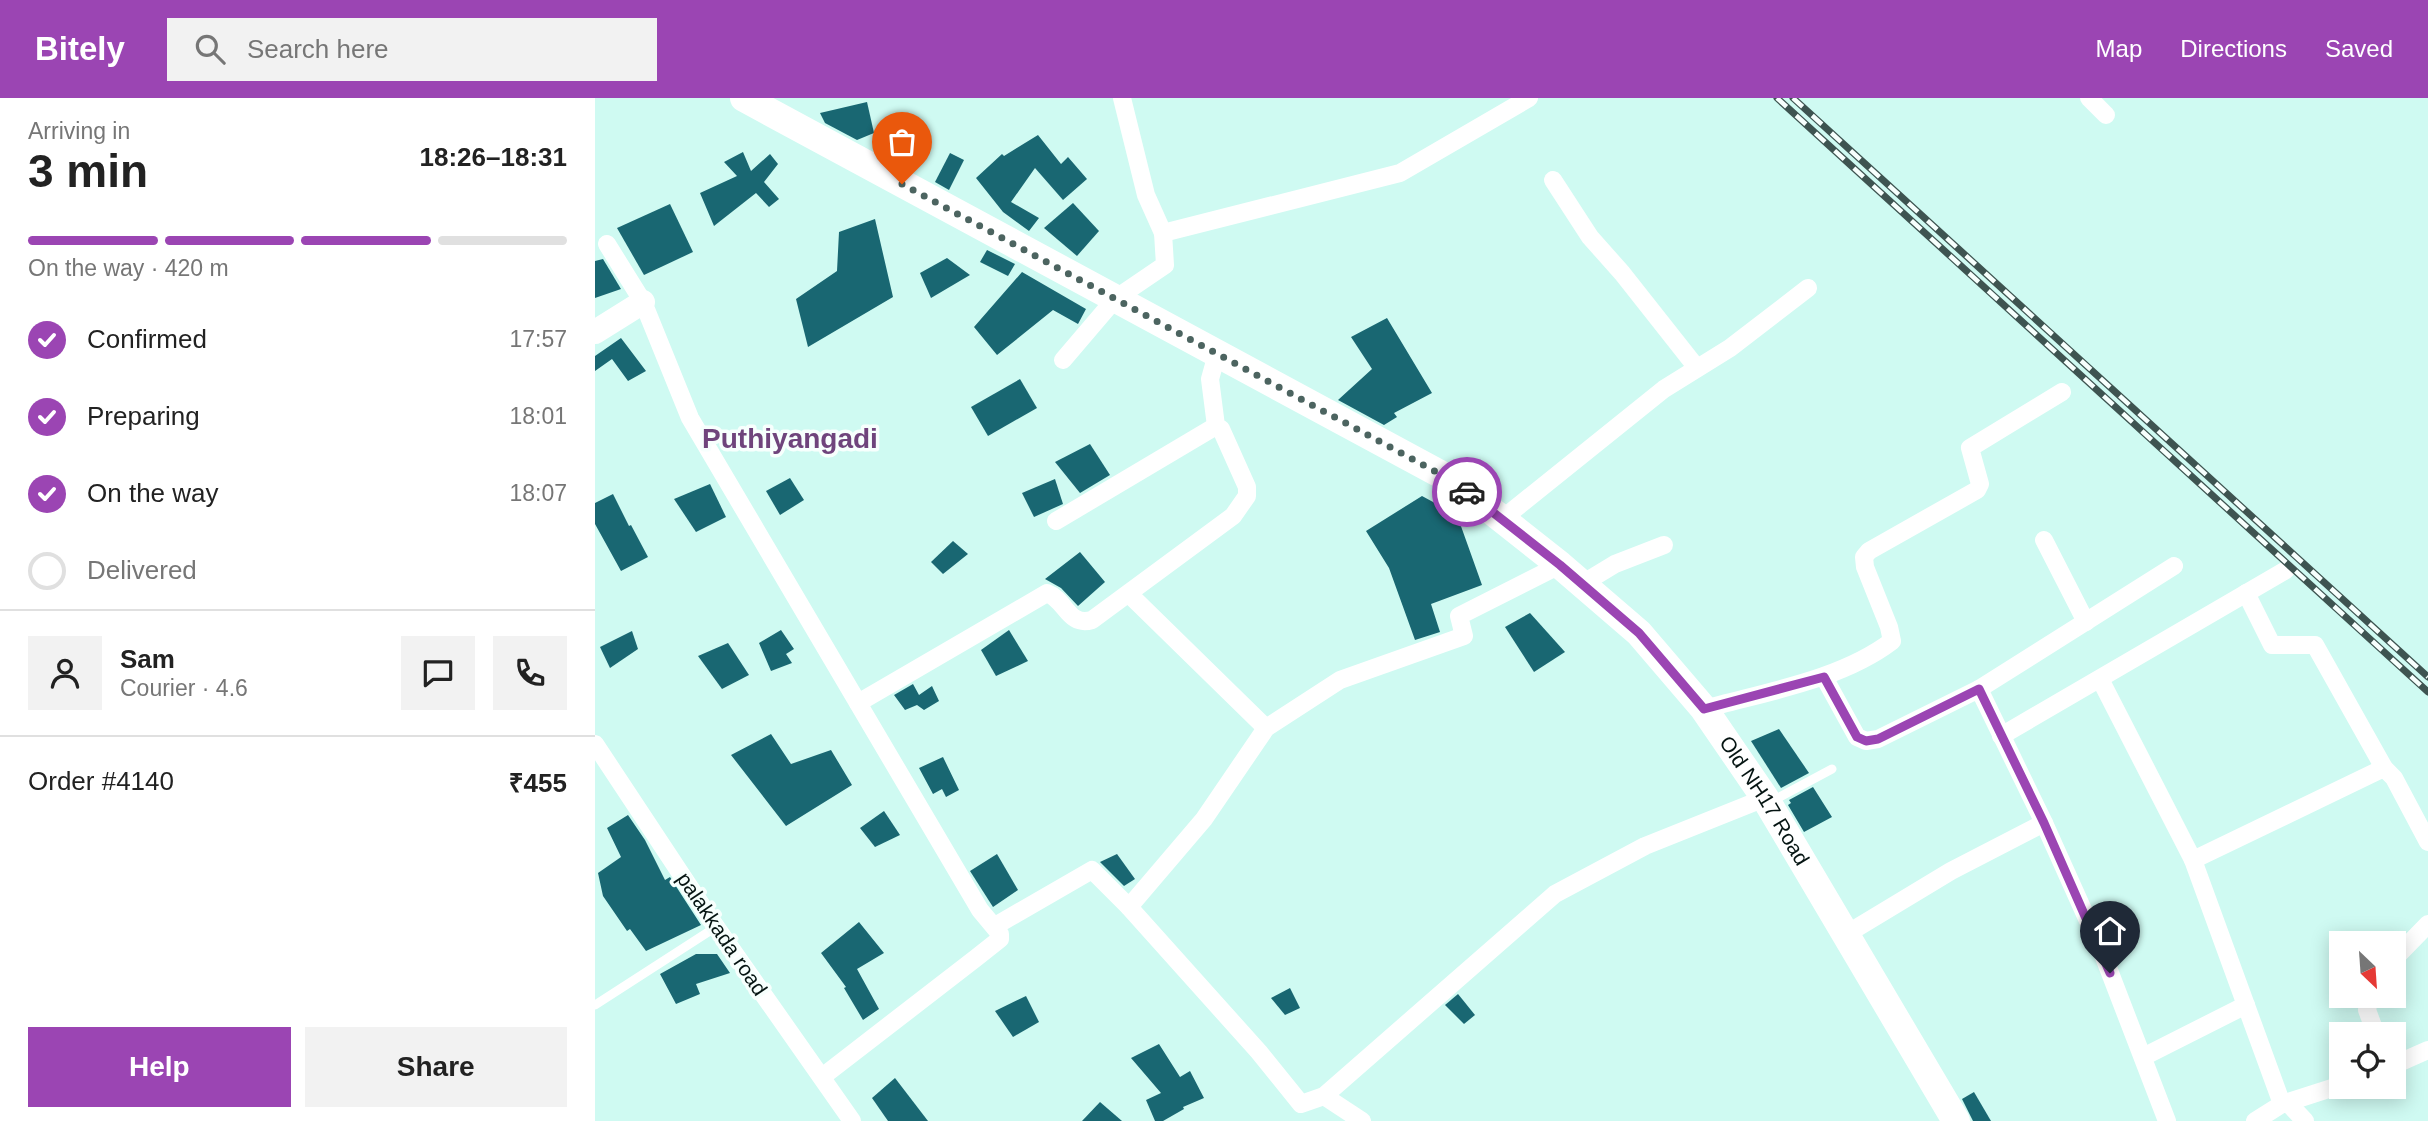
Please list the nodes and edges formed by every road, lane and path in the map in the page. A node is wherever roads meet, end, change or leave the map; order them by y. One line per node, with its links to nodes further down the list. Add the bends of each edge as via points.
1 (744, 98): 10 (main road, Old NH17 Road)
2 (1122, 98): 7 (street, via 1146,195)
3 (1529, 98): 7 (street, via 1400,173)
4 (2089, 98): 5 (street)
5 (2106, 115)
6 (1553, 180): 15 (street, via 1590,237)
7 (1163, 233): 10 (street, via 1165,265)
8 (607, 244): 11 (street)
9 (1808, 288): 15 (street)
10 (1115, 299): 13 (main road, Old NH17 Road); 14 (street)
11 (643, 302): 12 (main road); 32 (street, via 690,418)
12 (595, 332)
13 (1217, 354): 17 (street, via 1210,379); 18 (main road, Old NH17 Road, via 1455,482)
14 (1063, 360)
15 (1697, 368): 18 (street, via 1664,389)
16 (2061, 392): 29 (street, via 1970,448 1980,484 1977,490 1868,551 1865,567 1892,641)
17 (1216, 426): 19 (street); 27 (street, via 1241,471 1247,496 1233,516)
18 (1501, 520): 22 (main road, Old NH17 Road)
19 (1056, 521)
20 (2044, 540): 28 (street)
21 (1664, 545): 25 (street, via 1615,564)
22 (1560, 565): 25 (main road, Old NH17 Road); 34 (street, via 1459,616 1464,636 1340,680)
23 (2174, 566): 28 (street)
24 (2286, 570): 26 (street)
25 (1582, 584): 33 (main road, Old NH17 Road, via 1639,633)
26 (2246, 593): 30 (street); 37 (street, via 2272,645 2315,645)
27 (1129, 594): 32 (street, via 1083,623 1047,593); 34 (street)
28 (2086, 622): 31 (street)
29 (1824, 677): 31 (street, via 1857,737 1866,741); 33 (street)
30 (2100, 679): 35 (street); 42 (street)
31 (1979, 689): 35 (street)
32 (857, 703): 45 (street, via 980,910)
33 (1704, 709): 39 (main road, Old NH17 Road)
34 (1266, 728): 43 (street, via 1204,819)
35 (2001, 736): 40 (street)
36 (595, 744): 46 (street, palakkada road)
37 (2384, 768): 41 (street, via 2395,778); 42 (street)
38 (1832, 769): 39 (lane, via 1798,789)
39 (1766, 800): 47 (main road, Old NH17 Road); 56 (street, via 1644,846 1555,894)
40 (2044, 823): 47 (street, via 1951,871); 52 (street)
41 (2428, 842)
42 (2193, 860): 50 (street)
43 (1129, 908): 45 (street, via 1093,870); 56 (street, via 1301,1104)
44 (2428, 924): 48 (street)
45 (995, 926): 54 (street, via 1000,939)
46 (716, 927): 49 (lane); 54 (street, palakkada road)
47 (1845, 935): 60 (main road, Old NH17 Road)
48 (2406, 947)
49 (595, 1005)
50 (2246, 1005): 52 (street); 57 (street)
51 (2428, 1050): 53 (street)
52 (2143, 1057): 61 (street)
53 (2406, 1060)
54 (822, 1077): 58 (street, palakkada road)
55 (2329, 1089): 57 (street)
56 (1324, 1096): 59 (street)
57 (2285, 1103): 62 (street); 63 (street)
58 (852, 1121)
59 (1362, 1121)
60 (1956, 1121)
61 (2167, 1121)
62 (2255, 1121)
63 (2305, 1121)

